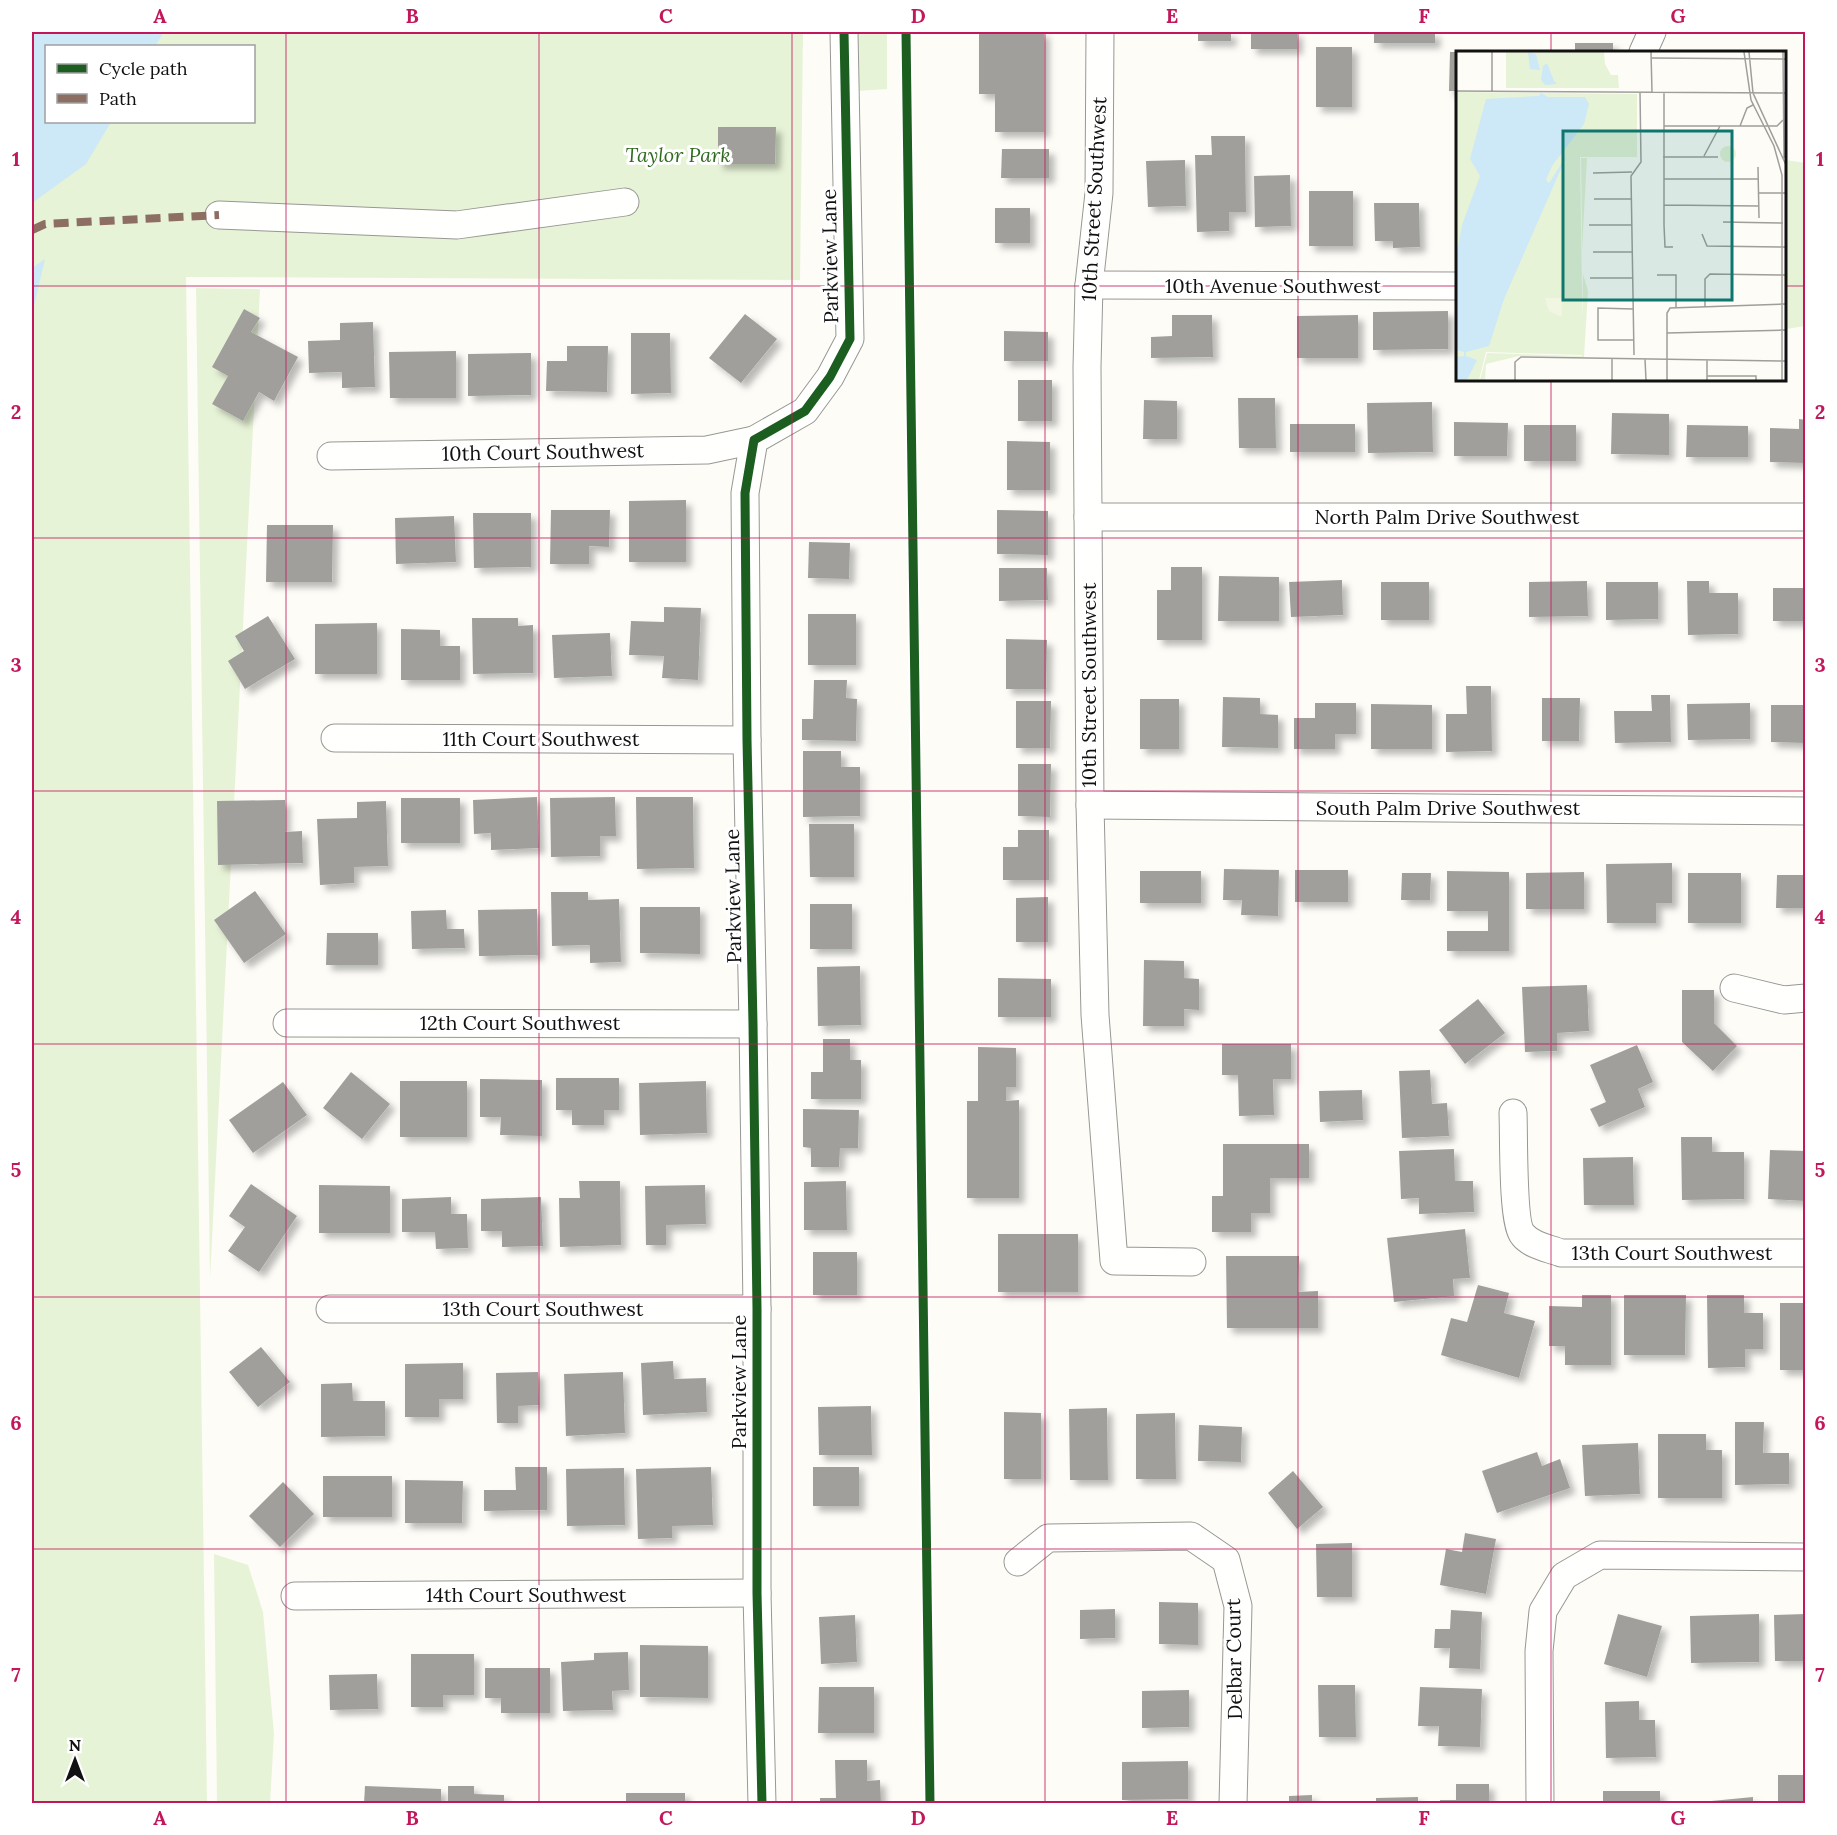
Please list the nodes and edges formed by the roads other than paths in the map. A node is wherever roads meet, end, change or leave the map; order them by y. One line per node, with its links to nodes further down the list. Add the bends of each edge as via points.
1 (844, 32): 9 (street, Parkview Lane, via 850,339 830,377 805,411)
2 (1100, 32): 7 (street, 10th Street Southwest, via 1099,194)
3 (1652, 32): 4 (street)
4 (1643, 51)
5 (625, 202): 6 (street, via 457,225)
6 (219, 214)
7 (1089, 285): 8 (street, 10th Avenue Southwest); 11 (street, 10th Street Southwest)
8 (1456, 286)
9 (754, 440): 10 (street, 10th Court Southwest, via 707,450); 14 (street, Parkview Lane, via 745,492)
10 (331, 456)
11 (1088, 517): 12 (street, North Palm Drive Southwest); 15 (street, 10th Street Southwest)
12 (1806, 517)
13 (335, 738): 14 (street, 11th Court Southwest)
14 (747, 740): 20 (street, Parkview Lane)
15 (1090, 805): 16 (street, South Palm Drive Southwest); 23 (street, 10th Street Southwest, via 1095,1015 1114,1260)
16 (1806, 811)
17 (1734, 988): 18 (street, via 1784,1000)
18 (1806, 998)
19 (287, 1023): 20 (street, 12th Court Southwest)
20 (753, 1024): 25 (street, Parkview Lane)
21 (1513, 1113): 22 (street, 13th Court Southwest, via 1516,1213 1520,1233 1531,1243 1561,1252)
22 (1806, 1253)
23 (1192, 1263)
24 (330, 1309): 25 (street, 13th Court Southwest)
25 (757, 1309): 28 (street, Parkview Lane)
26 (1806, 1557): 32 (street, via 1600,1555 1564,1576 1543,1611 1539,1651)
27 (1018, 1562): 31 (street, Delbar Court, via 1048,1539 1191,1536 1226,1560 1238,1606)
28 (757, 1593): 29 (street, 14th Court Southwest); 30 (street, Parkview Lane)
29 (295, 1596)
30 (762, 1803)
31 (1233, 1803)
32 (1540, 1803)

